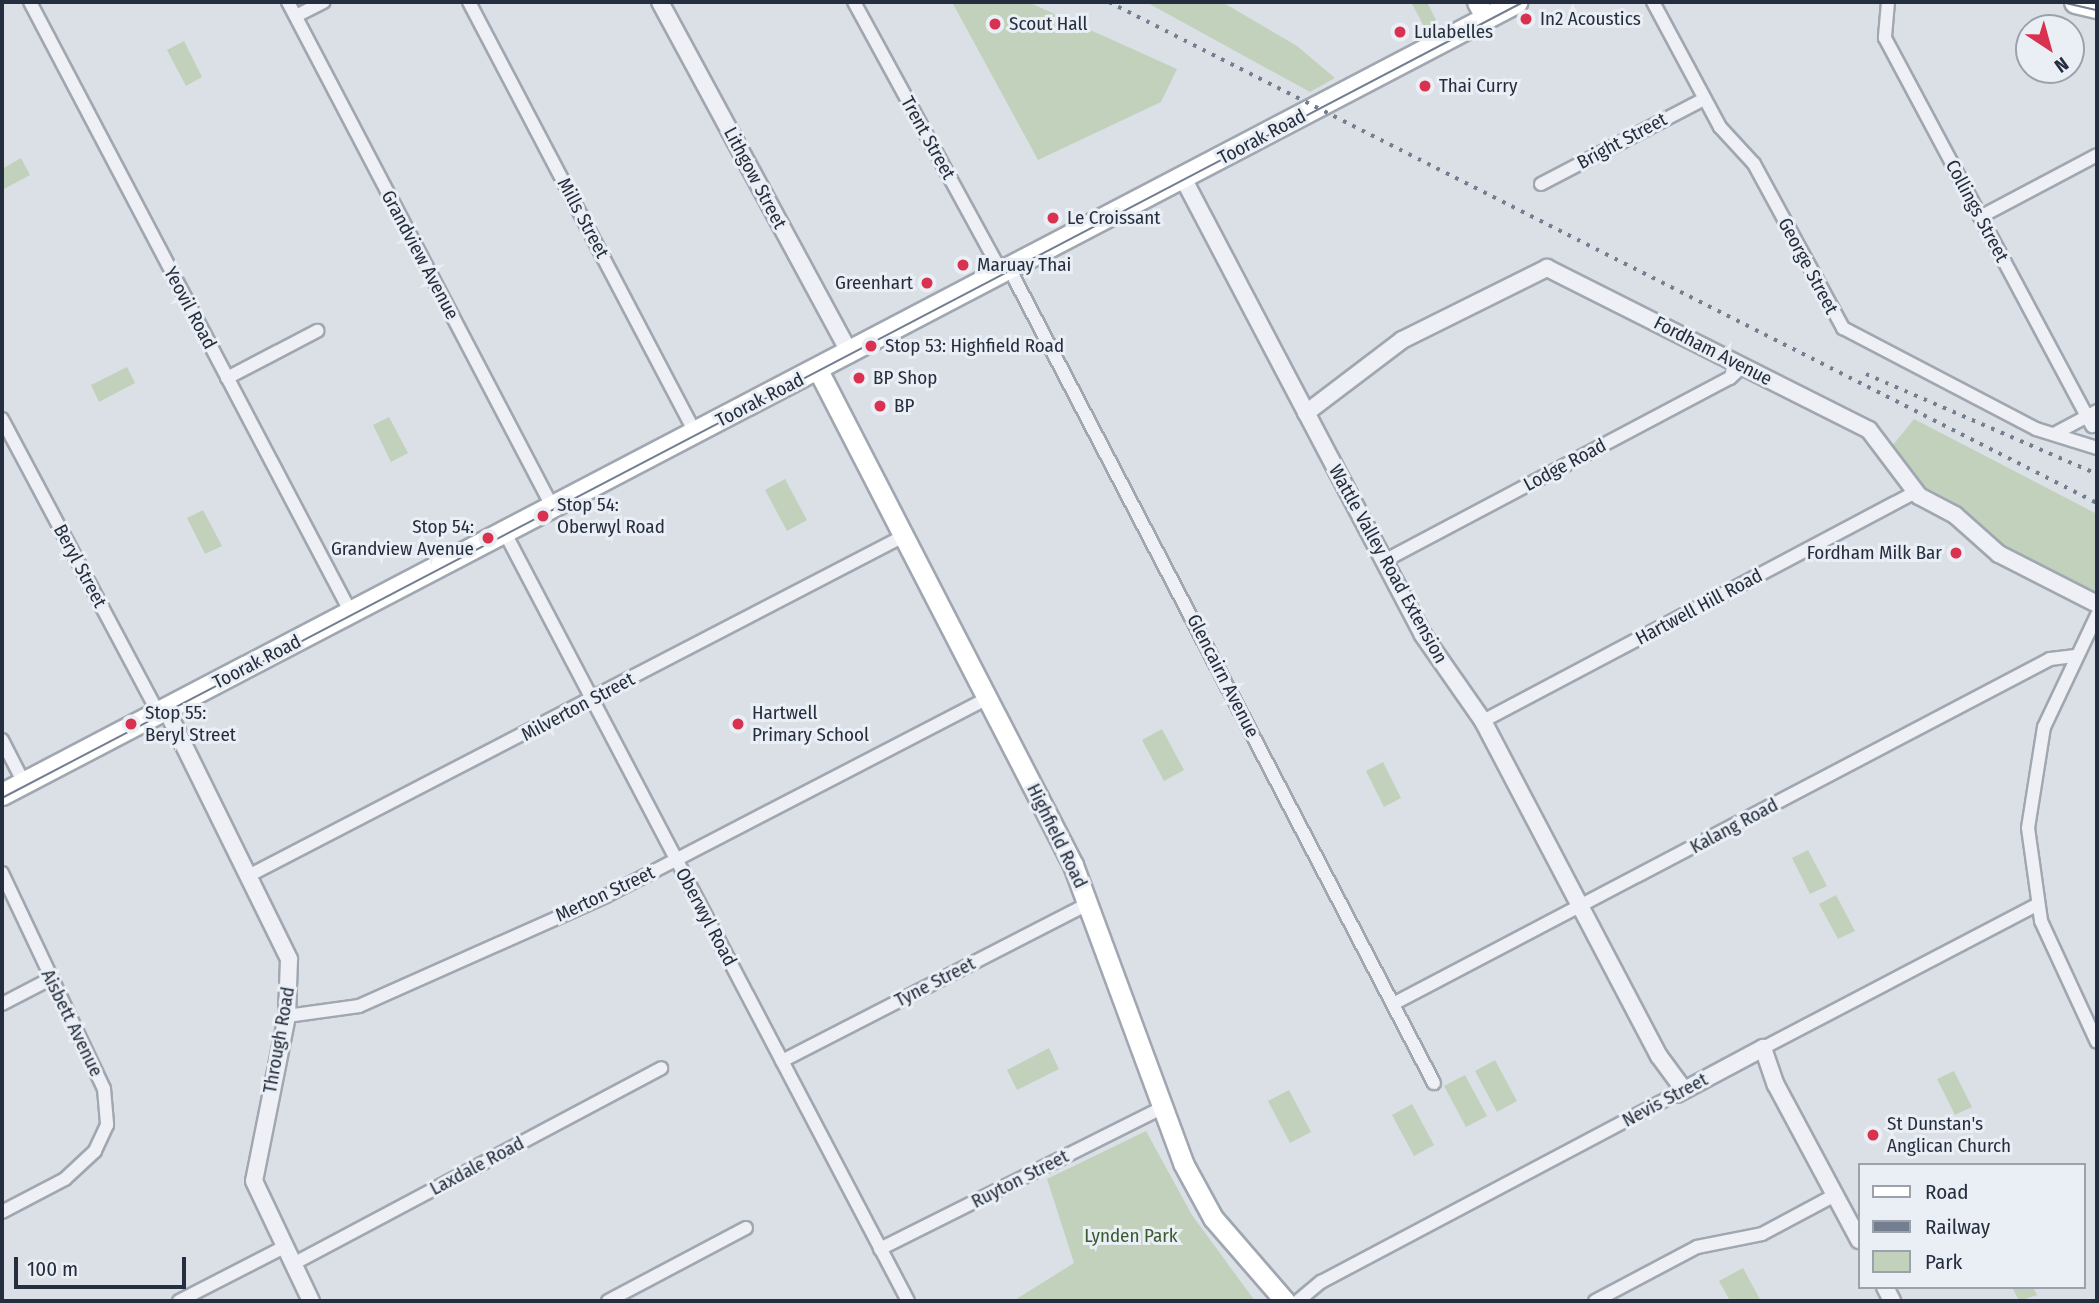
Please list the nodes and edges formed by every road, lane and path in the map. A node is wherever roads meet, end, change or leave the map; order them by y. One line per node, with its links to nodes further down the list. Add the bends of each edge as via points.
1 (30, 2): 24 (street, Yeovil Road)
2 (288, 2): 13 (street, Grandview Avenue)
3 (324, 2): 13 (street)
4 (470, 2): 28 (street, Mills Street)
5 (660, 2): 21 (street, Lithgow Street)
6 (855, 2): 19 (street, Trent Street)
7 (1516, 2): 12 (main road, Toorak Road)
8 (1653, 2): 14 (street, George Street)
9 (1888, 2): 18 (street, Collings Street, via 1885,38)
10 (2075, 2): 11 (main road)
11 (2097, 6)
12 (1481, 10): 16 (main road, Toorak Road)
13 (296, 16): 32 (street, Grandview Avenue)
14 (1704, 99): 17 (street, Bright Street); 29 (street, George Street, via 1754,164 1843,328)
15 (2097, 155): 18 (street)
16 (1183, 178): 19 (main road, Toorak Road); 25 (street, Wattle Valley Road Extension)
17 (1541, 184)
18 (1980, 217): 27 (street, Collings Street)
19 (1006, 272): 21 (main road, Toorak Road); 55 (street, Glencairn Avenue)
20 (317, 331): 24 (street)
21 (850, 354): 23 (main road, Toorak Road)
22 (1742, 366): 25 (street, Fordham Avenue, via 1542,268 1402,340); 31 (street, Fordham Avenue, via 1875,433); 35 (street, Lodge Road, via 1730,379)
23 (818, 370): 28 (main road, Toorak Road); 34 (main road, Highfield Road)
24 (227, 378): 37 (street, Yeovil Road)
25 (1307, 413): 35 (street, Wattle Valley Road Extension)
26 (2, 419): 42 (street, Beryl Street)
27 (2093, 419): 29 (street); 30 (street)
28 (696, 434): 32 (main road, Toorak Road)
29 (2054, 434): 30 (street, George Street)
30 (2093, 446)
31 (1916, 492): 36 (street, Fordham Avenue, via 1955,515 1999,554); 43 (street, Hartwell Hill Road)
32 (553, 508): 33 (main road, Toorak Road)
33 (505, 533): 37 (main road, Toorak Road); 40 (street, Oberwyl Road)
34 (902, 537): 40 (street, Milverton Street); 41 (main road, Highfield Road)
35 (1384, 561): 43 (street, Wattle Valley Road Extension, via 1428,644)
36 (2097, 604)
37 (351, 613): 42 (main road, Toorak Road)
38 (2097, 615): 39 (street)
39 (2076, 656): 51 (street, via 2052,706 2031,778 2028,828); 52 (street, Kalang Road, via 2050,659)
40 (592, 698): 47 (street, Oberwyl Road); 49 (street, Milverton Street)
41 (986, 699): 47 (street, Merton Street); 50 (main road, Highfield Road)
42 (162, 711): 45 (main road, Toorak Road); 49 (street, Through Road)
43 (1483, 721): 52 (street, Wattle Valley Road Extension)
44 (2, 740): 45 (street)
45 (24, 783): 46 (main road, Toorak Road)
46 (2, 794)
47 (676, 861): 56 (street, Merton Street, via 359,1006); 60 (street, Oberwyl Road)
48 (2, 873): 53 (street, Aisbett Avenue)
49 (252, 874): 56 (street, Through Road, via 289,959)
50 (1089, 903): 60 (street, Tyne Street); 64 (main road, Highfield Road)
51 (2036, 905): 57 (street); 59 (street, Nevis Street)
52 (1580, 907): 55 (street, Kalang Road); 63 (street, Wattle Valley Road Extension)
53 (50, 979): 54 (street); 66 (street, Aisbett Avenue, via 104,1088 107,1125 95,1151 65,1179)
54 (2, 1004)
55 (1393, 1004): 62 (street, Glencairn Avenue)
56 (287, 1016): 69 (street, Through Road, via 254,1181)
57 (2093, 1025): 58 (street)
58 (2097, 1042)
59 (1758, 1051): 63 (street, Nevis Street); 65 (street)
60 (782, 1061): 70 (street, Oberwyl Road)
61 (661, 1068): 71 (street, Laxdale Road)
62 (1434, 1083)
63 (1679, 1093): 77 (street, Nevis Street, via 1321,1282)
64 (1159, 1109): 70 (street, Ruyton Street); 76 (main road, Highfield Road, via 1213,1218)
65 (1835, 1195): 68 (street); 78 (street, via 1762,1234 1697,1247)
66 (2, 1212)
67 (746, 1228): 74 (street)
68 (1857, 1236)
69 (284, 1247): 71 (street, Through Road); 72 (street)
70 (880, 1249): 75 (street, Oberwyl Road)
71 (293, 1264): 73 (street, Through Road)
72 (179, 1301)
73 (311, 1301)
74 (608, 1301)
75 (908, 1301)
76 (1285, 1301)
77 (1298, 1301)
78 (1595, 1301)

